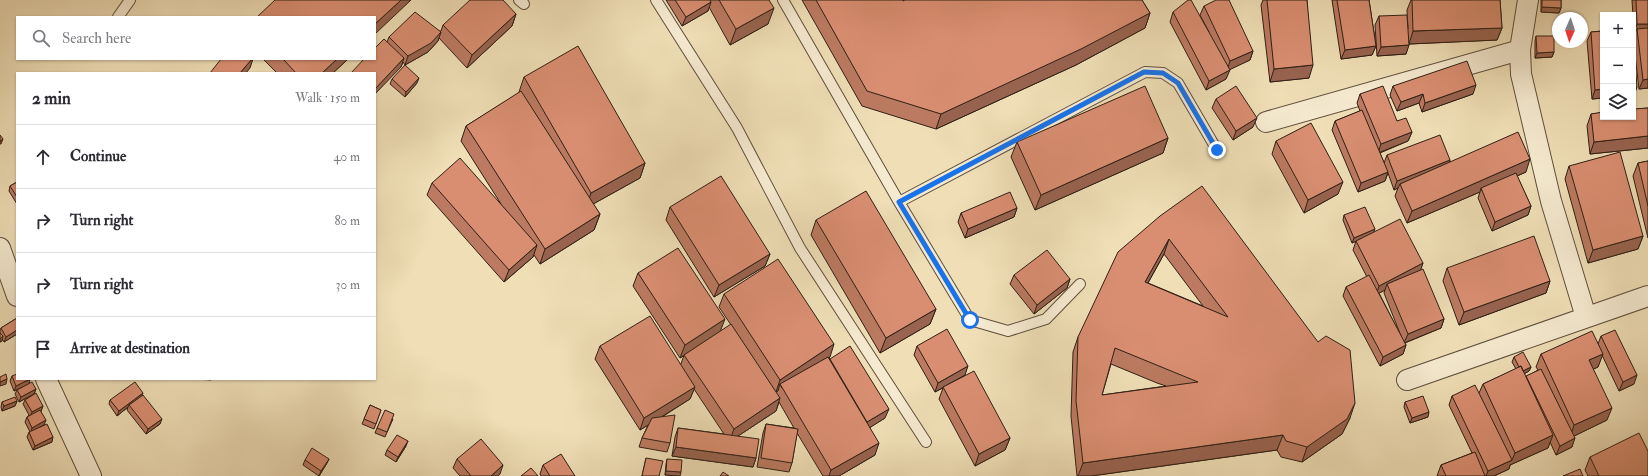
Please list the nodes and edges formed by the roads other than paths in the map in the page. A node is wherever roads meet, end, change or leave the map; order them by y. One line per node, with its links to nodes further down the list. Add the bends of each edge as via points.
1 (130, 0): 5 (lane)
2 (656, 0): 17 (lane, via 737,128 800,248)
3 (783, 0): 9 (lane)
4 (1528, 0): 6 (street)
5 (119, 16)
6 (1520, 50): 7 (street); 14 (street, via 1521,74 1551,201)
7 (1266, 122)
8 (1217, 150): 9 (lane, via 1178,83 1163,73 1144,72)
9 (899, 202): 11 (lane, via 970,320 1008,331 1046,319)
10 (0, 248): 12 (street)
11 (1080, 284)
12 (16, 293)
13 (1648, 296): 14 (street)
14 (1586, 317): 16 (street)
15 (46, 380): 18 (street)
16 (1407, 380)
17 (926, 442)
18 (91, 476)

